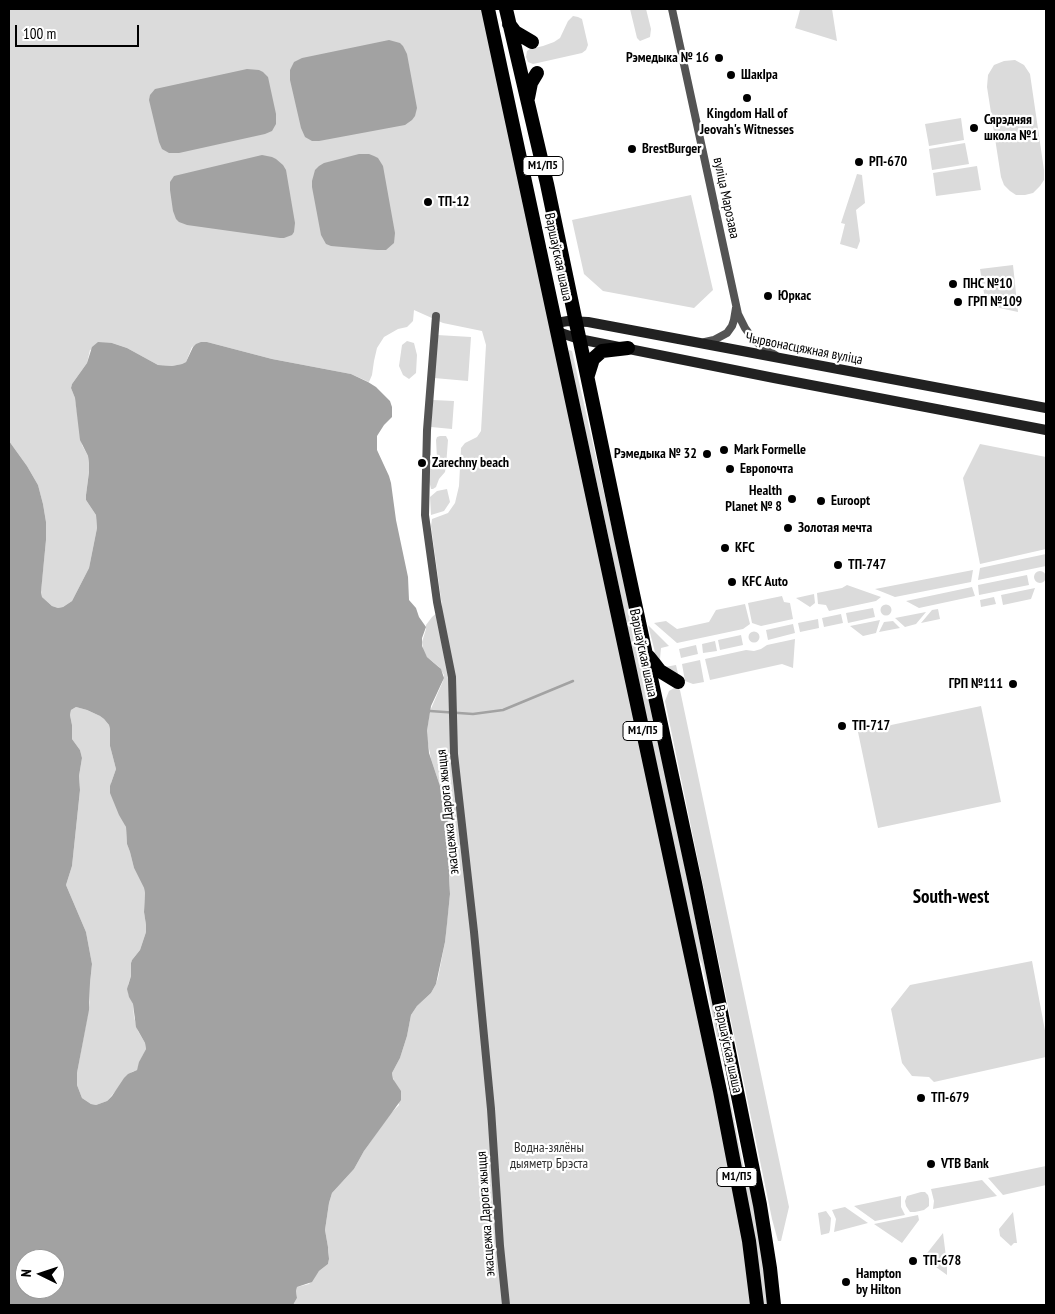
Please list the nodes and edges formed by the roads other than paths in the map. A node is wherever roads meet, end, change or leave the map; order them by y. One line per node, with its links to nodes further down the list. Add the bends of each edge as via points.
1 (488, 9): 10 (highway, Варшаўская шаша / М1/П5)
2 (672, 9): 7 (street, вуліца Марозава)
3 (508, 13): 4 (highway, via 514,32); 6 (highway, Варшаўская шаша / М1/П5)
4 (532, 42)
5 (537, 73): 6 (highway, via 531,83)
6 (528, 101): 9 (highway, Варшаўская шаша / М1/П5)
7 (736, 304): 12 (street, вуліца Марозава, via 734,320 727,333 714,340); 14 (street, вуліца Марозава, via 753,339)
8 (436, 316): 24 (street, экасцежка Дарога жыцця, via 427,430 425,515 452,677 454,754 490,1099)
9 (576, 321): 10 (main road, Чырвонасцяжная вуліца); 11 (highway, Варшаўская шаша / М1/П5); 12 (main road, Чырвонасцяжная вуліца)
10 (557, 327): 11 (main road); 21 (highway, Варшаўская шаша / М1/П5)
11 (579, 339): 13 (main road); 15 (highway, Варшаўская шаша / М1/П5)
12 (696, 343): 14 (main road, Чырвонасцяжная вуліца)
13 (628, 348): 15 (highway, via 602,351 592,359); 17 (main road)
14 (783, 359): 16 (main road, Чырвонасцяжная вуліца)
15 (588, 379): 18 (highway, Варшаўская шаша / М1/П5)
16 (1046, 408)
17 (1046, 430)
18 (645, 652): 19 (highway, Варшаўская шаша / М1/П5); 19 (highway, via 655,666 678,682 665,689)
19 (658, 707): 20 (highway, Варшаўская шаша / М1/П5)
20 (728, 1046): 21 (highway); 22 (highway, Варшаўская шаша / М1/П5)
21 (712, 1050): 23 (highway, Варшаўская шаша / М1/П5)
22 (736, 1088): 23 (highway); 26 (highway, Варшаўская шаша / М1/П5, via 760,1205)
23 (720, 1091): 25 (highway, Варшаўская шаша / М1/П5, via 750,1241)
24 (506, 1305)
25 (757, 1305)
26 (774, 1305)

